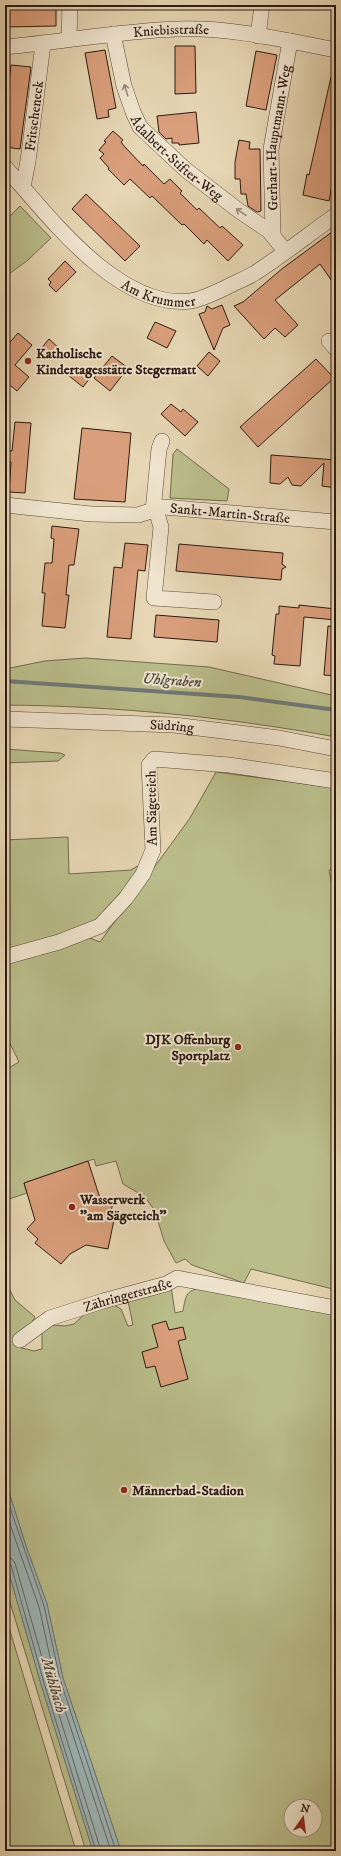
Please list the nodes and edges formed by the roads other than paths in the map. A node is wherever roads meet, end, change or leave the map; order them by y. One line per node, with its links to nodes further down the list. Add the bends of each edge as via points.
1 (70, 5): 5 (street)
2 (262, 5): 4 (street)
3 (113, 34): 4 (street, Kniebisstraße, via 178,29); 5 (street, Kniebisstraße); 13 (street, Adalbert-Stifter-Weg, one-way to 3, via 186,170 140,127 124,86)
4 (258, 36): 6 (street, Kniebisstraße)
5 (68, 39): 7 (street, Kniebisstraße)
6 (290, 41): 9 (street, Kniebisstraße); 13 (street, Gerhart-Hauptmann-Weg, via 271,149)
7 (42, 44): 8 (street, Kniebisstraße); 11 (street, Fritscheneck, via 28,161)
8 (5, 47)
9 (336, 50)
10 (5, 168): 11 (street, Am Krummer)
11 (22, 187): 14 (street, Am Krummer, via 90,260 119,281 141,292 168,300 191,301 213,294 254,274)
12 (336, 215): 14 (street, Am Krummer)
13 (273, 234): 14 (street, Adalbert-Stifter-Weg)
14 (285, 251)
15 (162, 441): 17 (street, via 159,449)
16 (5, 505): 17 (street, Sankt-Martin-Straße, via 91,514 138,515)
17 (154, 511): 18 (street, Sankt-Martin-Straße, via 164,507); 19 (street, via 162,527 154,598)
18 (336, 522)
19 (214, 602)
20 (5, 719): 21 (street, Südring, via 174,725 279,738)
21 (336, 750)
22 (336, 781): 23 (street, Am Sägeteich, via 229,765 154,759 149,765 153,850 143,874 126,898 100,926 59,942)
23 (5, 957)
24 (336, 1308): 25 (street, Zähringerstraße, via 177,1278 166,1284 50,1318)
25 (20, 1340)

